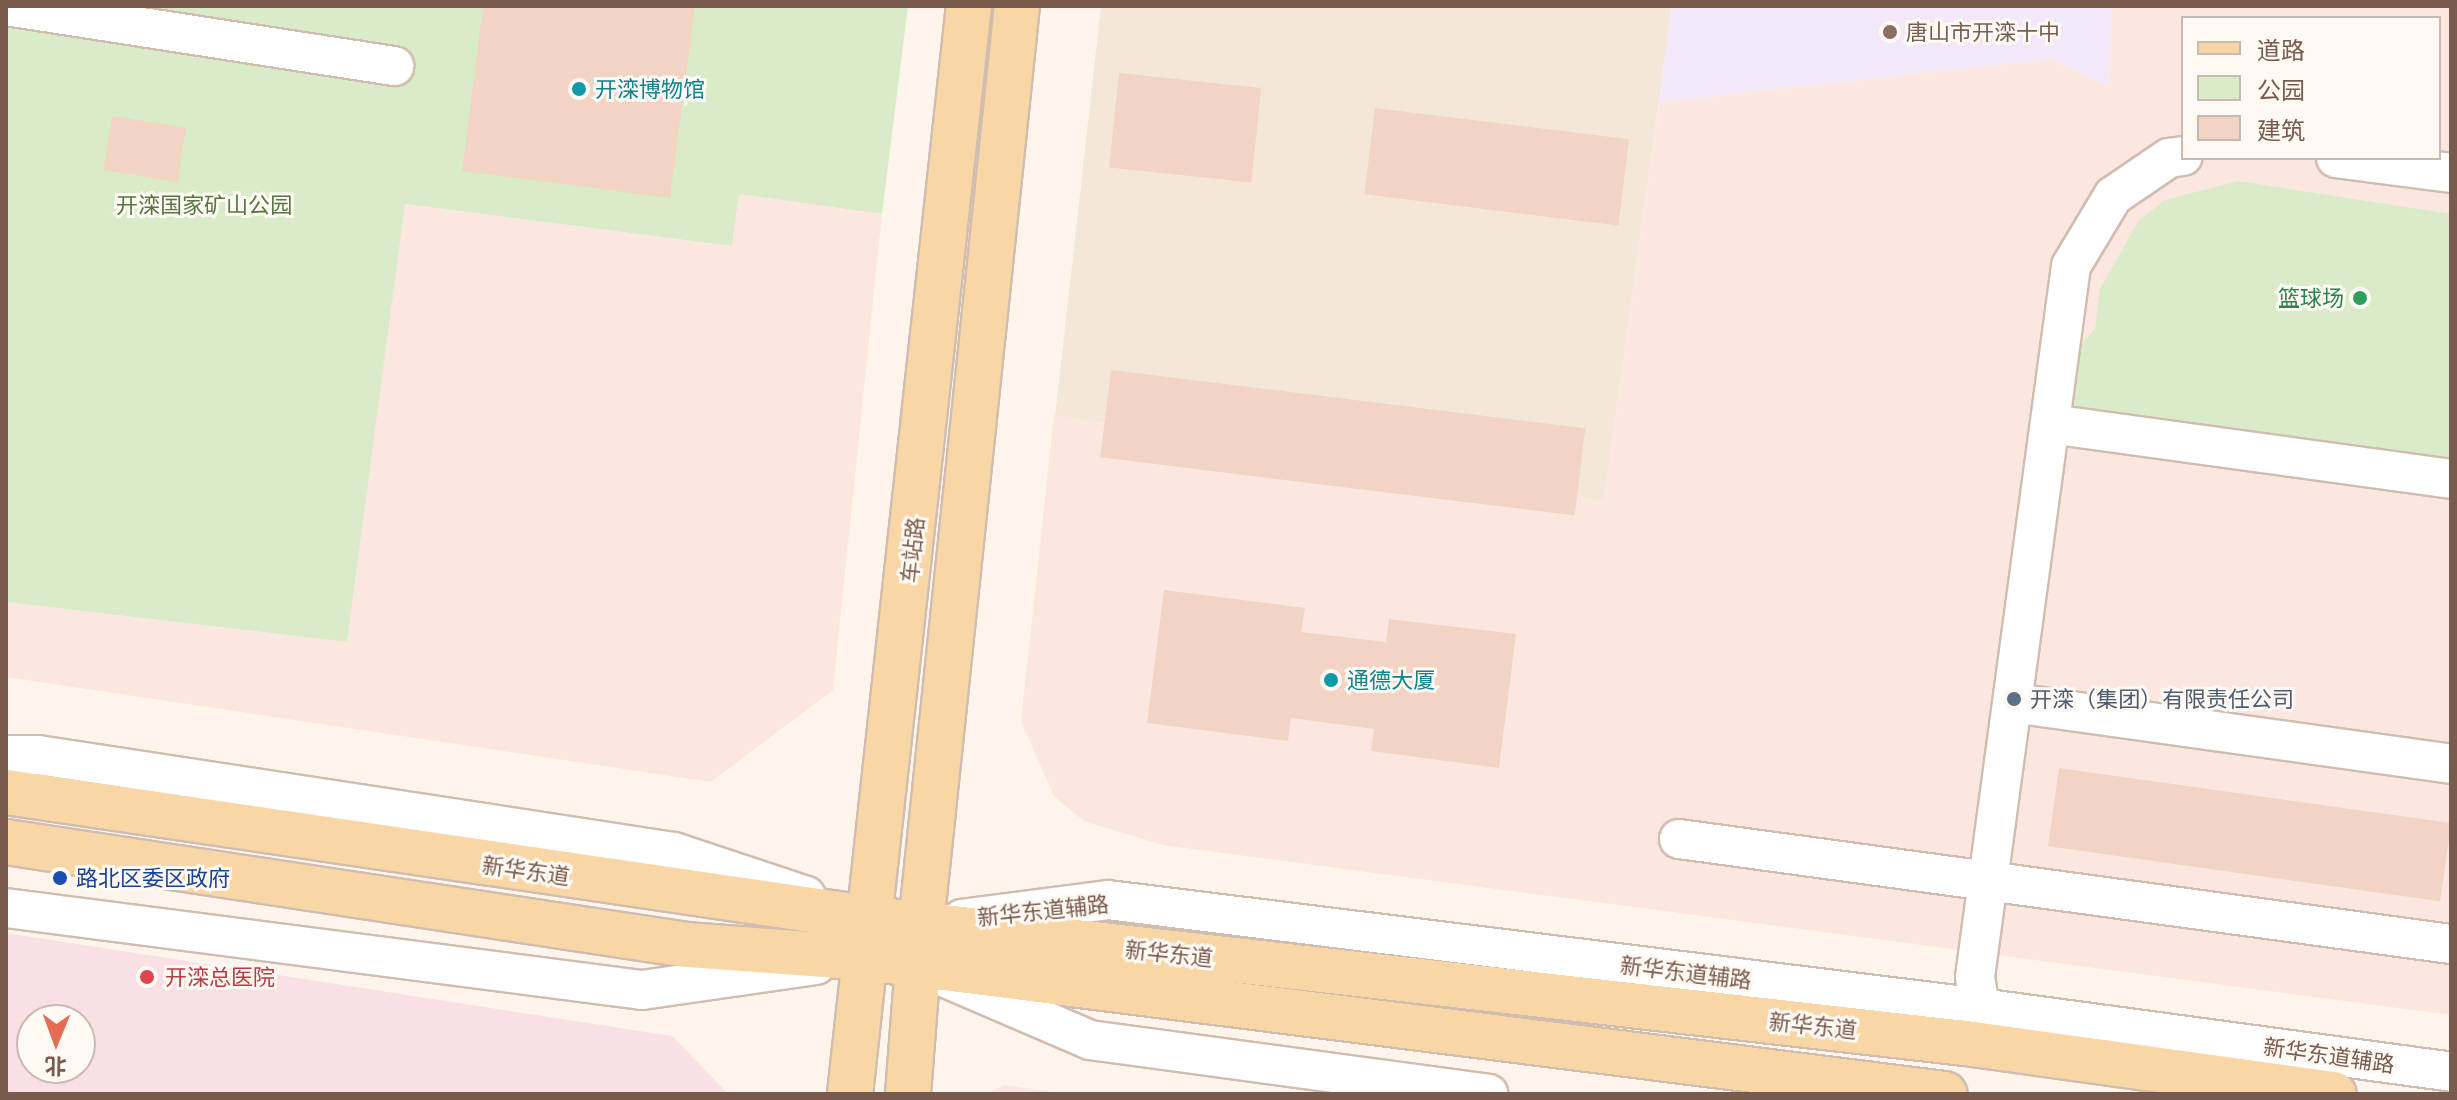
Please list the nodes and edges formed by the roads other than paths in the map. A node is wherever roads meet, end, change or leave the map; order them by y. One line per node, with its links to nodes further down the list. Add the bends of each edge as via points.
1 (6, 6): 4 (street)
2 (969, 6): 19 (main road, 车站路)
3 (1017, 6): 18 (main road)
4 (394, 66)
5 (2181, 156): 8 (street, via 2169,158 2113,196 2071,266)
6 (2351, 160): 7 (street)
7 (2451, 173)
8 (2050, 424): 9 (street); 10 (street)
9 (2451, 479)
10 (2013, 703): 12 (street); 16 (street)
11 (6, 755): 19 (street, via 38,755 674,852)
12 (2451, 764)
13 (6, 792): 19 (main road, 新华东道)
14 (1679, 839): 16 (street)
15 (6, 842): 19 (main road, 新华东道, via 687,945)
16 (1989, 880): 20 (street); 22 (street, via 1975,977)
17 (6, 908): 19 (street, via 642,990)
18 (921, 925): 19 (main road, 新华东道); 21 (main road); 22 (street, 新华东道辅路, via 1108,900); 28 (main road, 新华东道, via 1973,1044)
19 (869, 939): 21 (main road, 新华东道); 24 (main road, 车站路)
20 (2451, 944)
21 (921, 968): 25 (main road); 26 (street, via 1090,1040); 27 (main road, 新华东道)
22 (1980, 1008): 23 (street, 新华东道辅路)
23 (2451, 1072)
24 (850, 1094)
25 (908, 1094)
26 (1488, 1094)
27 (1944, 1094)
28 (2334, 1094)

